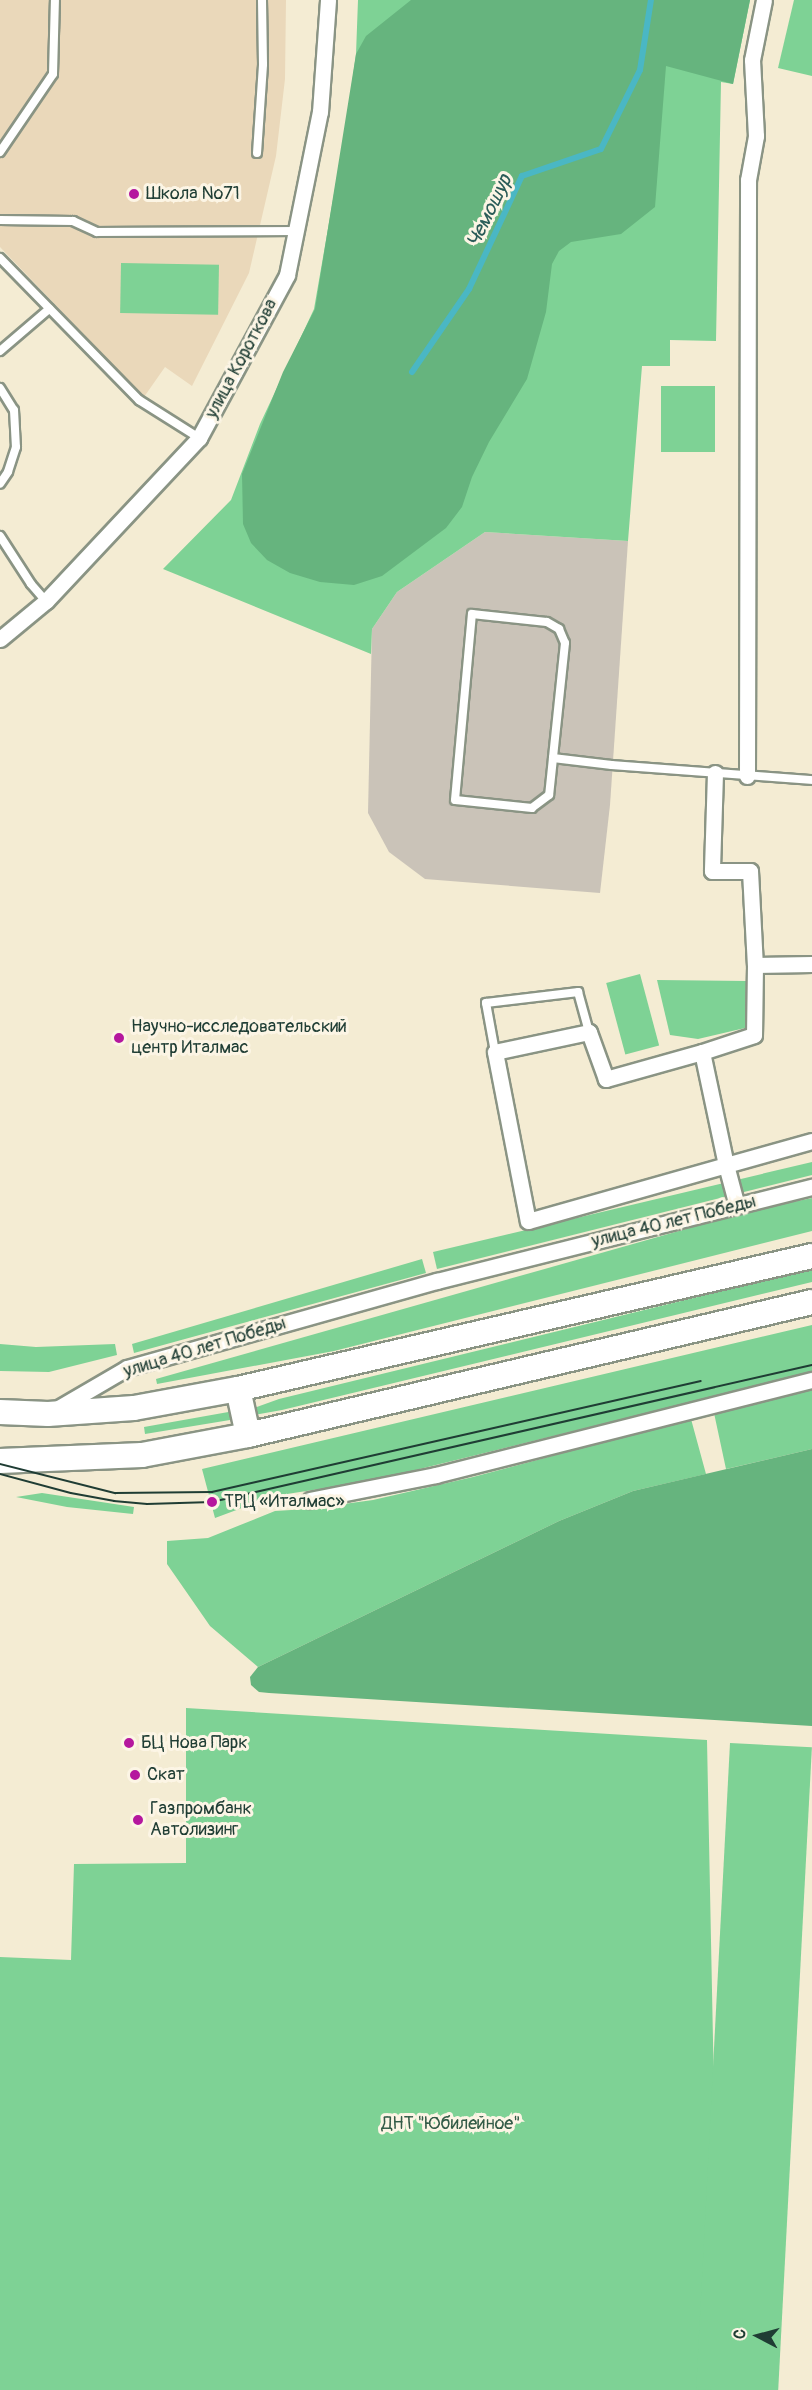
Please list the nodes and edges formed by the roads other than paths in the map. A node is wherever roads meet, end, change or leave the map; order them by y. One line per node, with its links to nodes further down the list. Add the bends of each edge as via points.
1 (55, 0): 5 (lane, via 53,74)
2 (262, 0): 6 (lane, via 263,64)
3 (328, 0): 8 (street, улица Короткова, via 320,112)
4 (764, 0): 20 (street, via 752,60 756,136 748,180)
5 (0, 152)
6 (257, 153)
7 (0, 220): 8 (lane, via 73,221 97,232)
8 (296, 231): 13 (street, улица Короткова, via 287,275)
9 (0, 258): 10 (lane)
10 (49, 309): 11 (lane); 13 (lane, via 139,400)
11 (1, 348)
12 (0, 388): 14 (lane, via 14,410 16,447)
13 (199, 438): 16 (street, улица Короткова)
14 (0, 484)
15 (0, 536): 16 (lane)
16 (46, 601): 17 (street, улица Короткова)
17 (0, 639)
18 (553, 758): 18 (lane, via 565,643 559,628 547,622 472,614 455,800 532,808 549,795); 19 (lane)
19 (714, 773): 20 (lane); 23 (street, via 712,871 750,872)
20 (747, 776): 21 (lane)
21 (812, 780)
22 (812, 964): 23 (street)
23 (755, 965): 26 (street, via 754,1035)
24 (589, 1032): 25 (street); 25 (lane, via 578,992 486,1003); 26 (street, via 606,1079)
25 (495, 1052): 28 (street, via 528,1221)
26 (702, 1052): 28 (street)
27 (812, 1141): 28 (street)
28 (726, 1165): 30 (street)
29 (812, 1187): 30 (street, улица 40 лет Победы)
30 (737, 1206): 36 (street, улица 40 лет Победы, via 437,1281 127,1368)
31 (812, 1256): 34 (main road, улица 40 лет Победы)
32 (812, 1302): 37 (main road)
33 (812, 1380): 39 (street, via 426,1477)
34 (238, 1389): 36 (main road, улица 40 лет Победы, via 134,1408); 37 (main road)
35 (0, 1412): 36 (main road)
36 (48, 1414)
37 (248, 1435): 38 (main road, via 142,1455)
38 (5, 1460)
39 (310, 1500)

